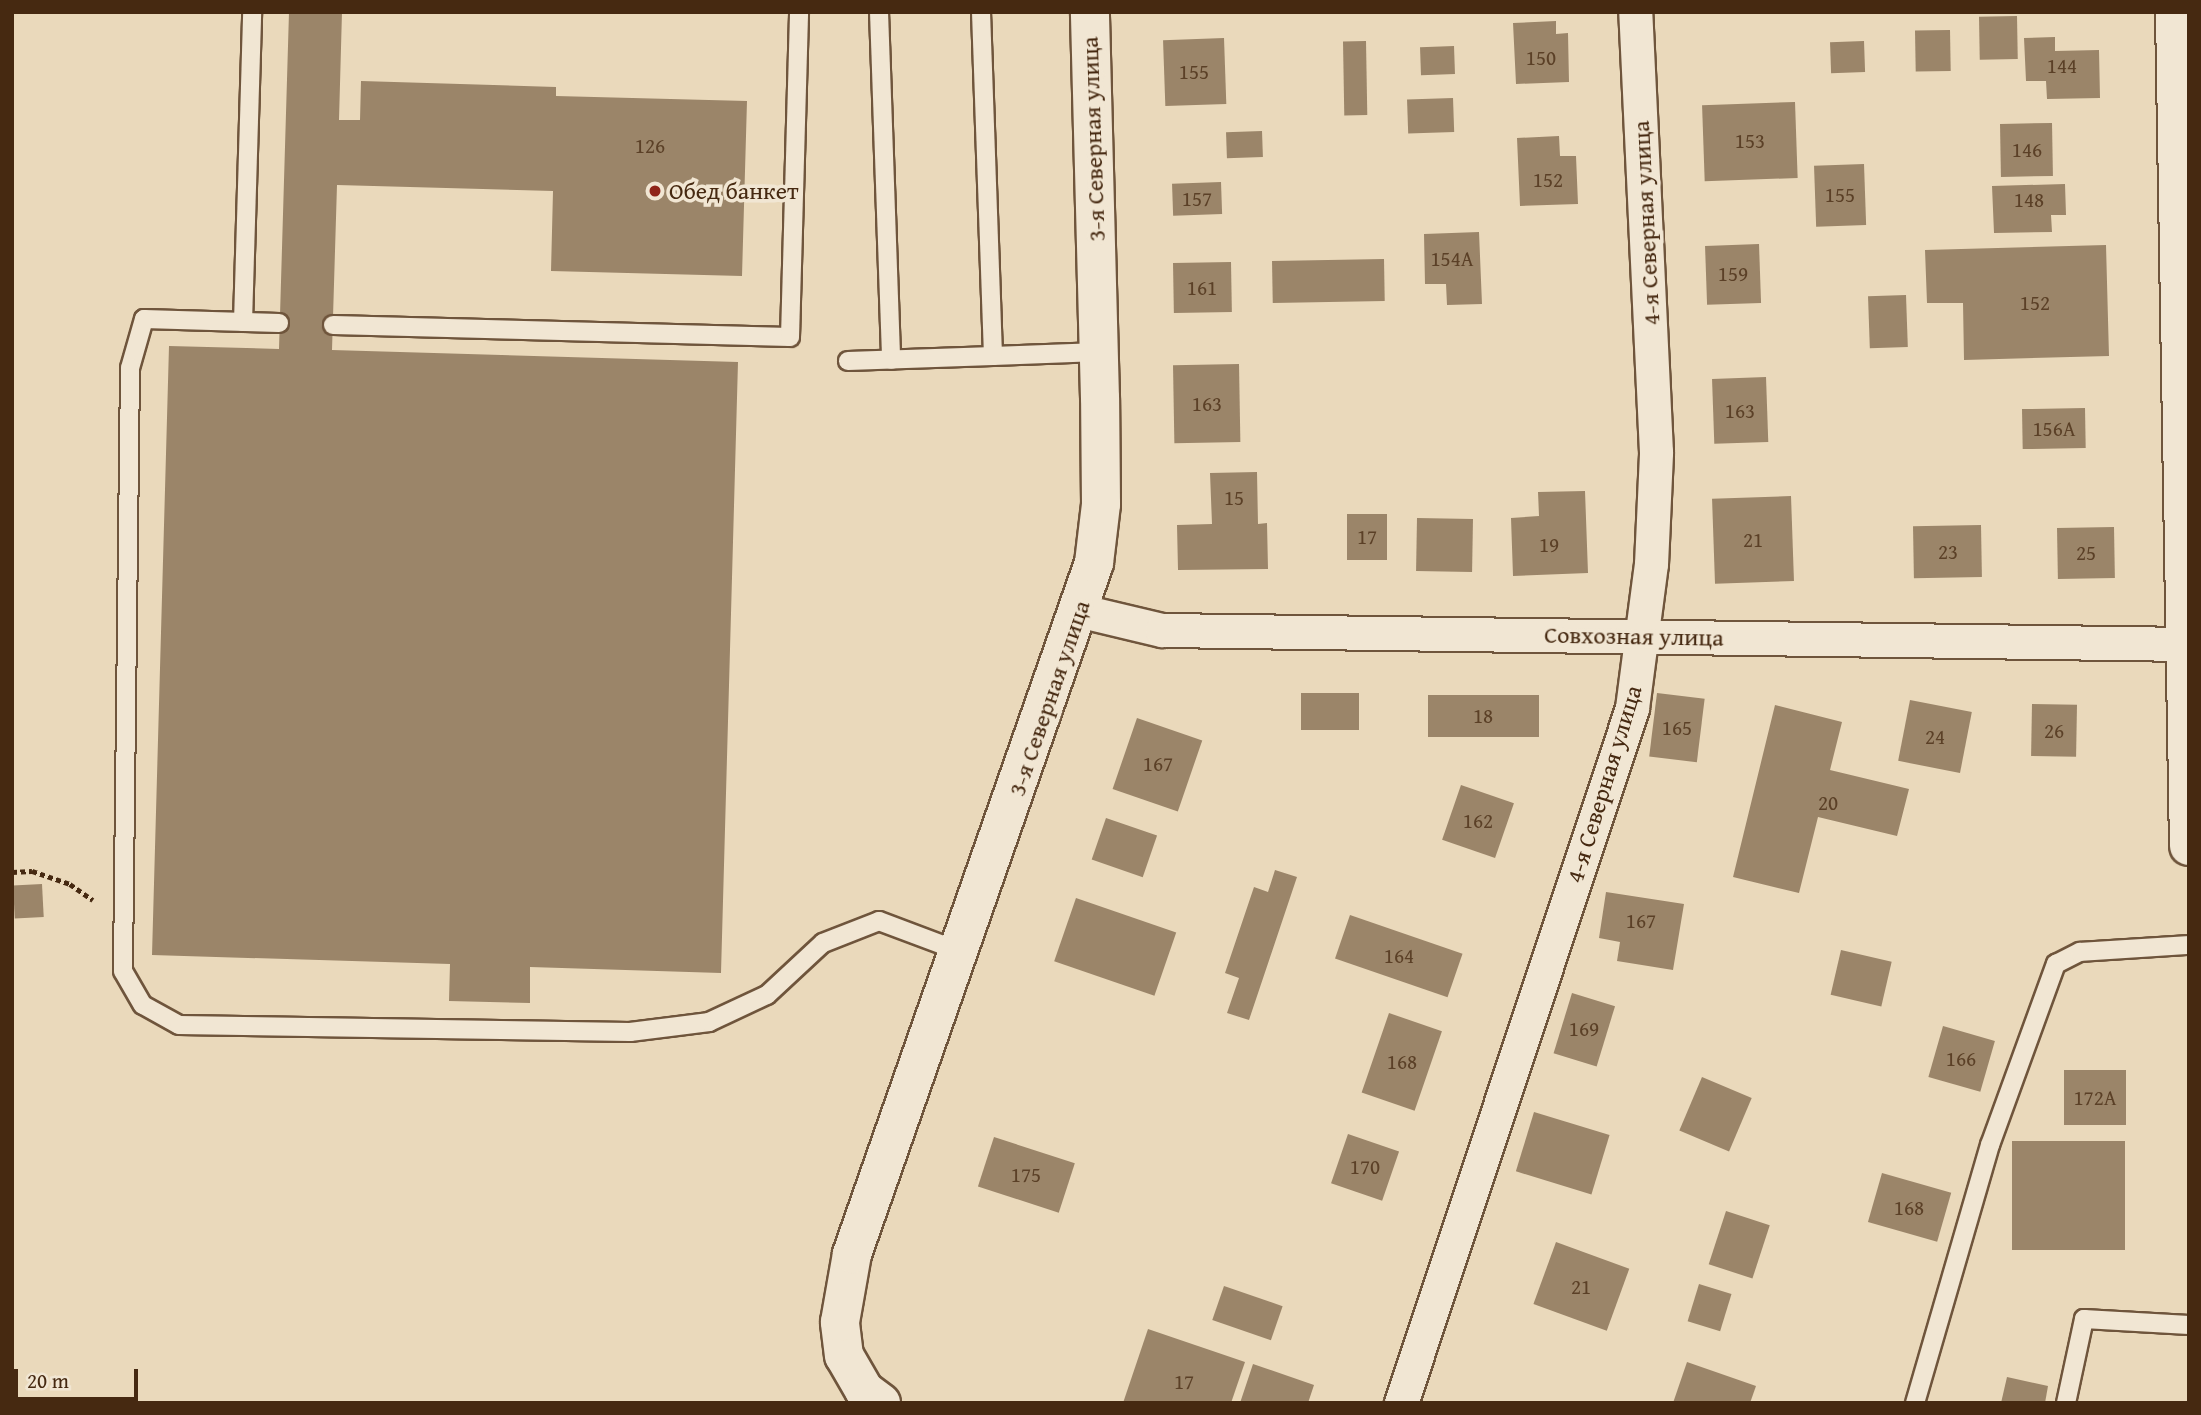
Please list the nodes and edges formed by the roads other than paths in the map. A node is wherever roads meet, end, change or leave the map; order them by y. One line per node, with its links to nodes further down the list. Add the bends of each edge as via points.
1 (252, 12): 8 (lane)
2 (799, 12): 10 (lane, via 790,337)
3 (879, 12): 13 (lane)
4 (981, 12): 12 (lane)
5 (1090, 12): 11 (main road, 3-я Северная улица)
6 (1635, 12): 16 (street, 4-я Северная улица, via 1656,452)
7 (2175, 12): 17 (main road)
8 (243, 322): 9 (lane); 20 (lane, via 144,320 130,368 123,971 143,1005 180,1025 630,1032 721,1016 767,995 824,943 878,921)
9 (279, 323)
10 (333, 325)
11 (1099, 352): 12 (lane); 15 (main road, 3-я Северная улица, via 1101,504)
12 (993, 356): 13 (lane)
13 (891, 360): 14 (lane)
14 (848, 361)
15 (1082, 611): 16 (street, Совхозная улица, via 1163,630); 20 (main road, 3-я Северная улица)
16 (1642, 636): 17 (street, Совхозная улица); 23 (street, 4-я Северная улица, via 1632,708)
17 (2186, 644): 18 (main road)
18 (2189, 846)
19 (2189, 945): 24 (lane, via 2080,952 2056,964 1990,1145)
20 (959, 951): 22 (main road, 3-я Северная улица, via 852,1254 840,1322 844,1356 864,1390)
21 (2189, 1325): 25 (lane, via 2084,1319)
22 (881, 1403)
23 (1401, 1403)
24 (1915, 1403)
25 (2066, 1403)

